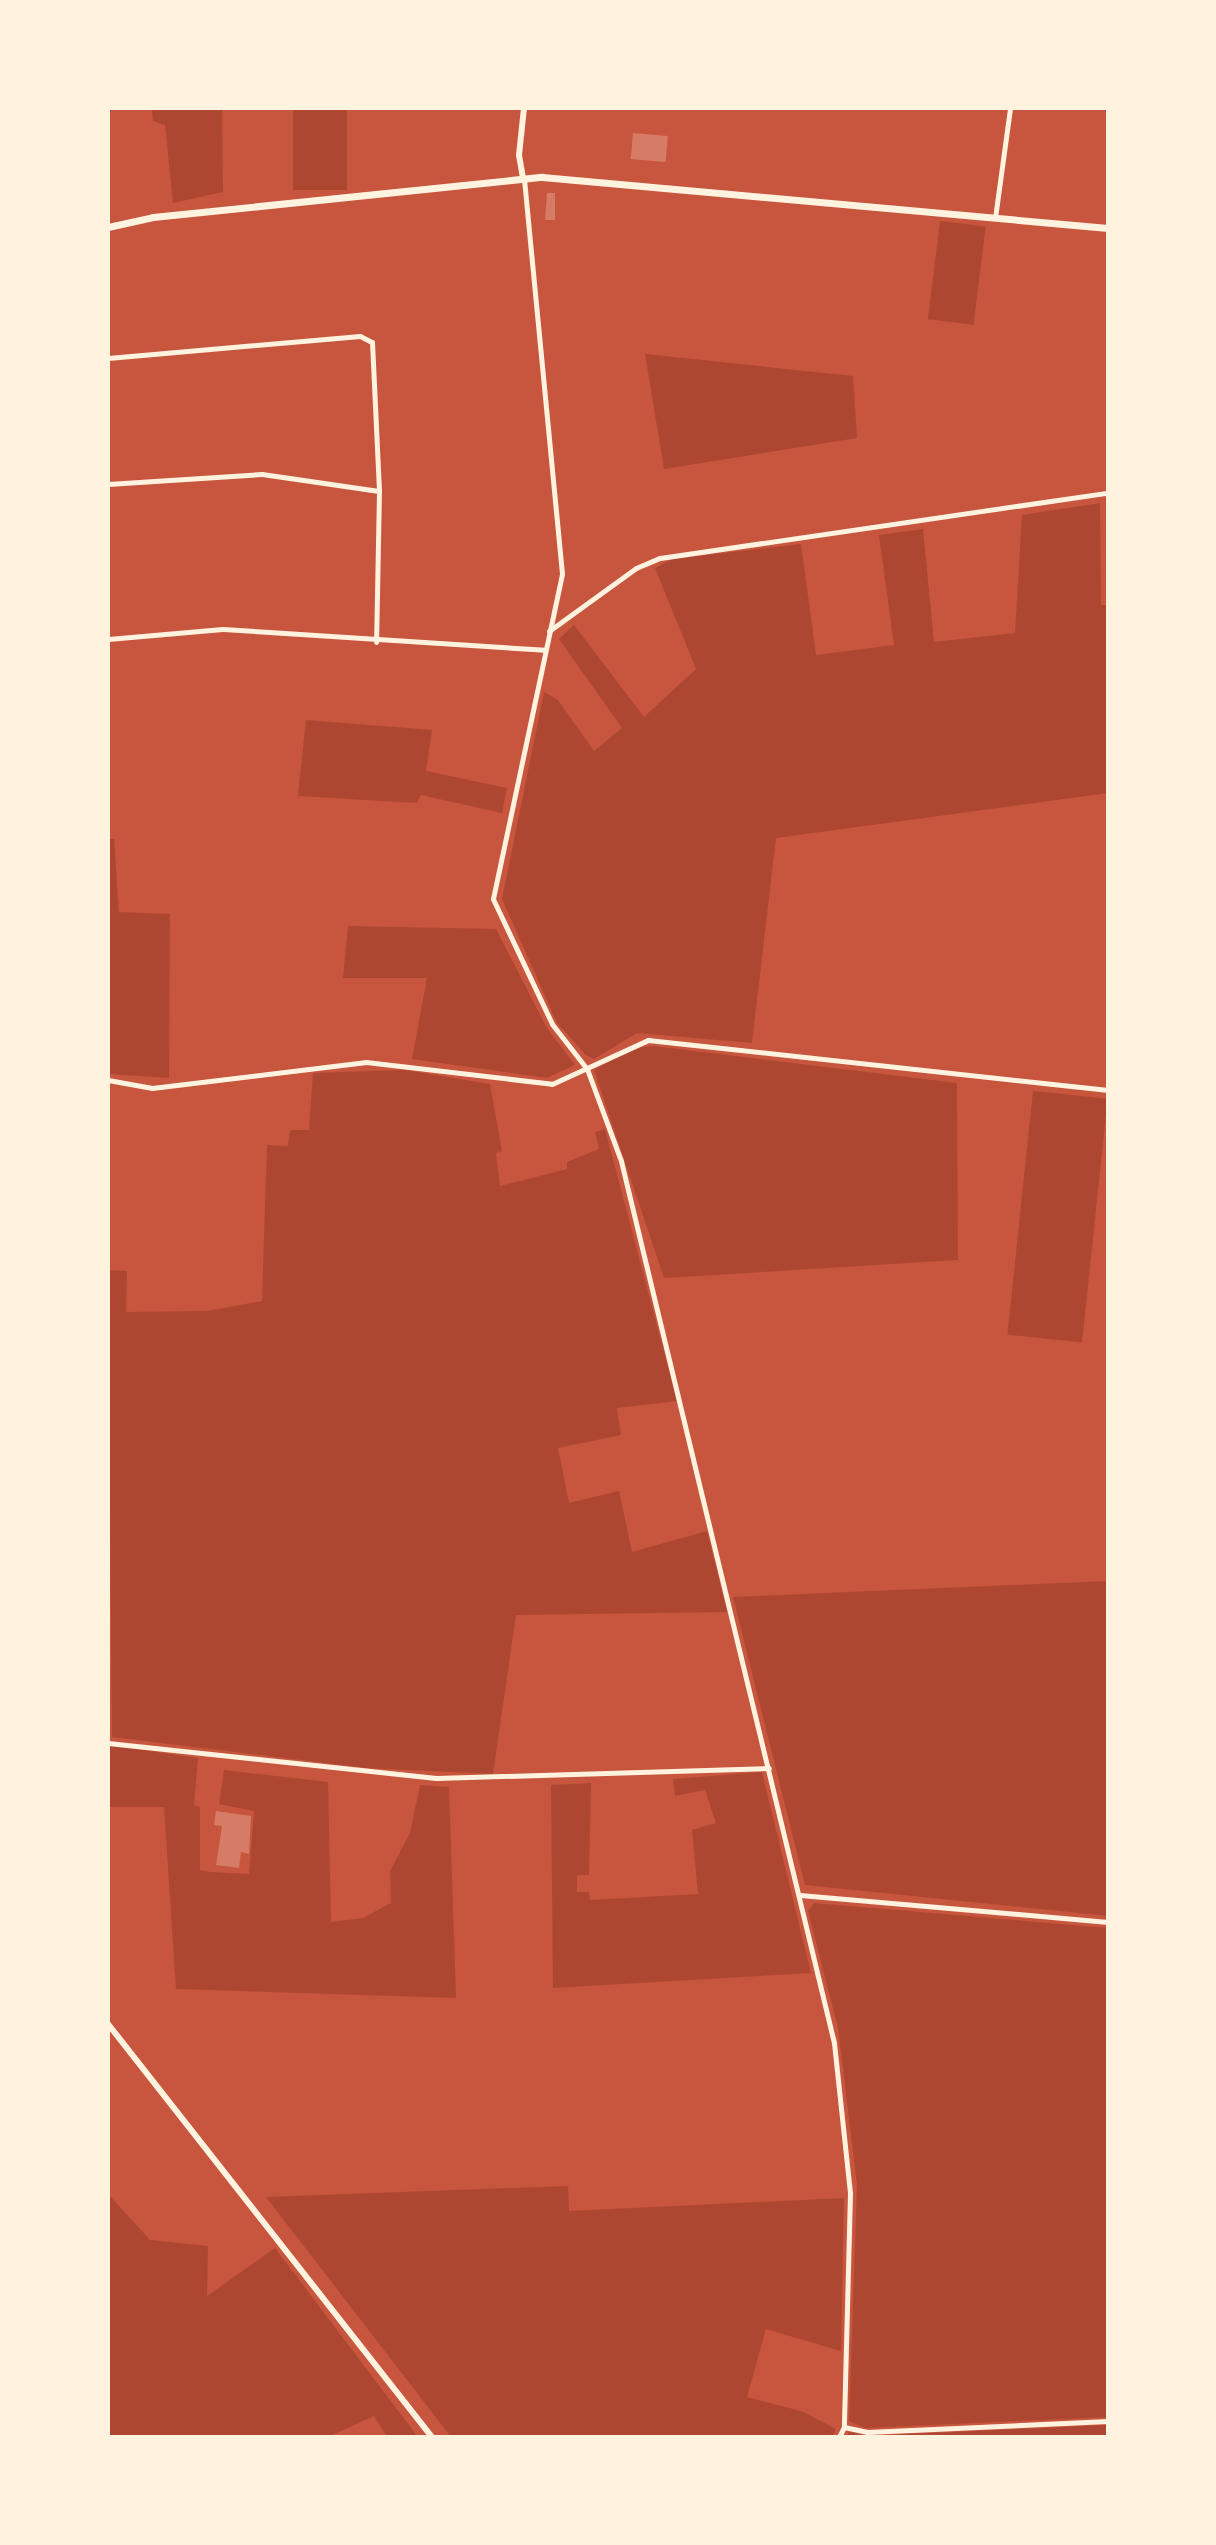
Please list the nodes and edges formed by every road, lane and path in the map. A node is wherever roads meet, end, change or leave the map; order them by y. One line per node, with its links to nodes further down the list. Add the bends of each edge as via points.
1 (524, 108): 3 (street, via 519,155)
2 (1010, 108): 4 (street)
3 (523, 178): 4 (main road, via 597,180); 5 (main road, via 153,217); 11 (street, via 562,574)
4 (995, 218): 6 (main road)
5 (108, 227)
6 (1108, 228)
7 (108, 358): 9 (street, via 360,336 372,342)
8 (108, 484): 9 (street, via 262,474)
9 (379, 491): 13 (street)
10 (1108, 493): 11 (street, via 660,558 636,568)
11 (549, 631): 14 (street)
12 (108, 639): 13 (street, via 223,629)
13 (376, 642): 14 (street)
14 (544, 650): 15 (street, via 493,899 552,1024)
15 (587, 1069): 16 (street, via 552,1084 366,1062 152,1088); 17 (street, via 648,1040); 19 (street, via 621,1161 647,1258)
16 (108, 1080)
17 (1108, 1090)
18 (108, 1743): 19 (street, via 436,1778)
19 (769, 1768): 20 (street)
20 (800, 1895): 21 (street); 24 (street, via 834,2043 850,2193)
21 (1108, 1922)
22 (108, 2024): 25 (street)
23 (1108, 2421): 24 (street, via 867,2432)
24 (844, 2427): 26 (street)
25 (432, 2437)
26 (839, 2437)

